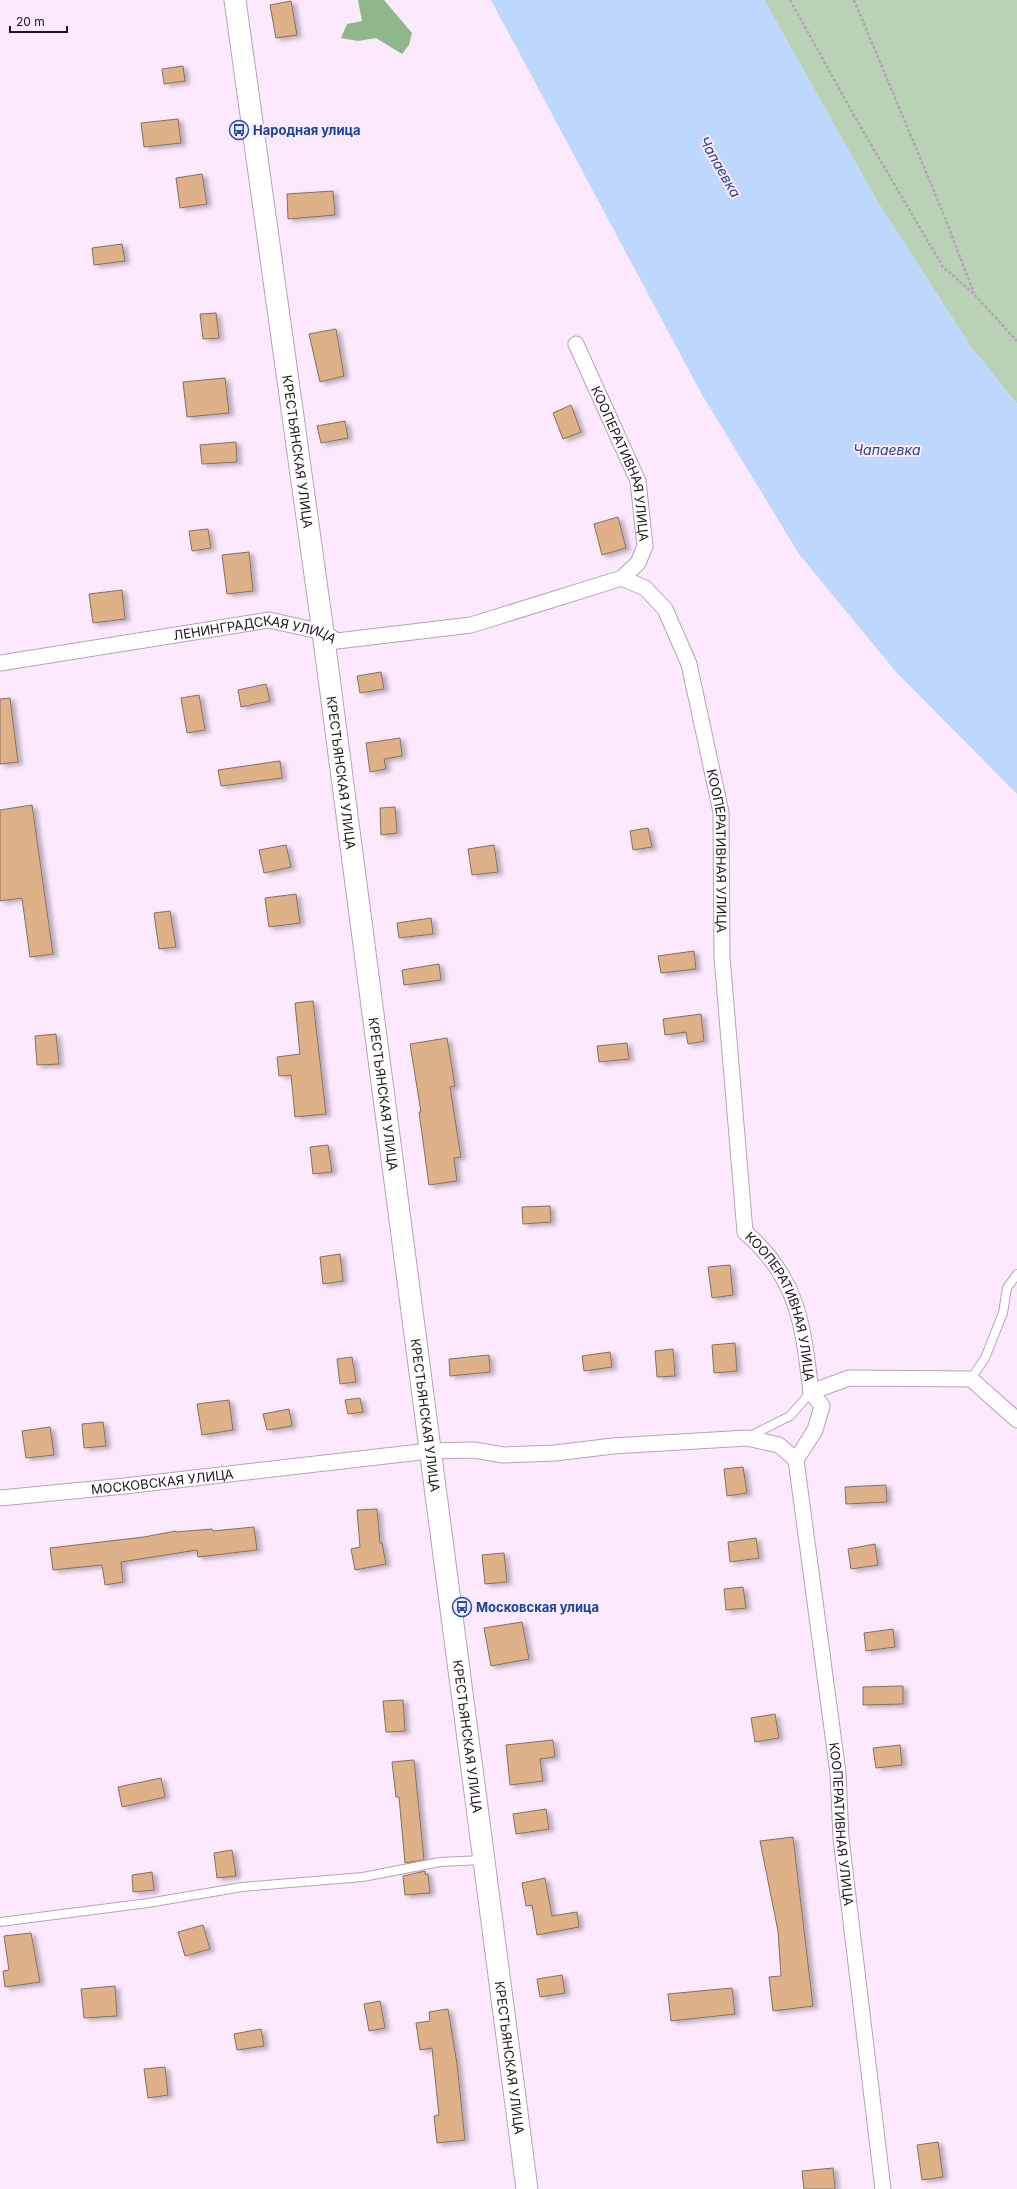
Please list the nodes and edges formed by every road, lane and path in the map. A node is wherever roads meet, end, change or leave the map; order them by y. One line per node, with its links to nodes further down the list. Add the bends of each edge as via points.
1 (235, 0): 8 (street, КРЕСТЬЯНСКАЯ УЛИЦА)
2 (790, 0): 4 (path, via 943,267)
3 (854, 0): 4 (path)
4 (974, 294): 5 (path)
5 (1017, 341)
6 (576, 344): 7 (street, КООПЕРАТИВНАЯ УЛИЦА, via 638,481 646,546 638,563)
7 (622, 578): 8 (street, ЛЕНИНГРАДСКАЯ УЛИЦА, via 471,625 337,641); 12 (street, КООПЕРАТИВНАЯ УЛИЦА, via 645,588 665,609 688,664 721,812 722,957 745,1232 774,1262 792,1293 804,1332)
8 (323, 632): 9 (street, ЛЕНИНГРАДСКАЯ УЛИЦА, via 270,620); 15 (street, КРЕСТЬЯНСКАЯ УЛИЦА)
9 (0, 663)
10 (1017, 1274): 11 (lane, via 1007,1288 1003,1313 985,1358)
11 (971, 1379): 12 (street, via 849,1378); 13 (street)
12 (811, 1392): 14 (lane, via 790,1416); 16 (street, via 822,1406 815,1430)
13 (1017, 1420)
14 (747, 1438): 15 (street, МОСКОВСКАЯ УЛИЦА, via 613,1446 555,1453); 16 (street, МОСКОВСКАЯ УЛИЦА, via 779,1445)
15 (429, 1451): 17 (street, МОСКОВСКАЯ УЛИЦА); 18 (street, КРЕСТЬЯНСКАЯ УЛИЦА)
16 (796, 1460): 21 (street, КООПЕРАТИВНАЯ УЛИЦА, via 838,1774 841,1838)
17 (0, 1498)
18 (483, 1860): 19 (lane, via 440,1862 364,1877 242,1887 148,1903); 20 (street, КРЕСТЬЯНСКАЯ УЛИЦА)
19 (0, 1922)
20 (527, 2189)
21 (883, 2189)

